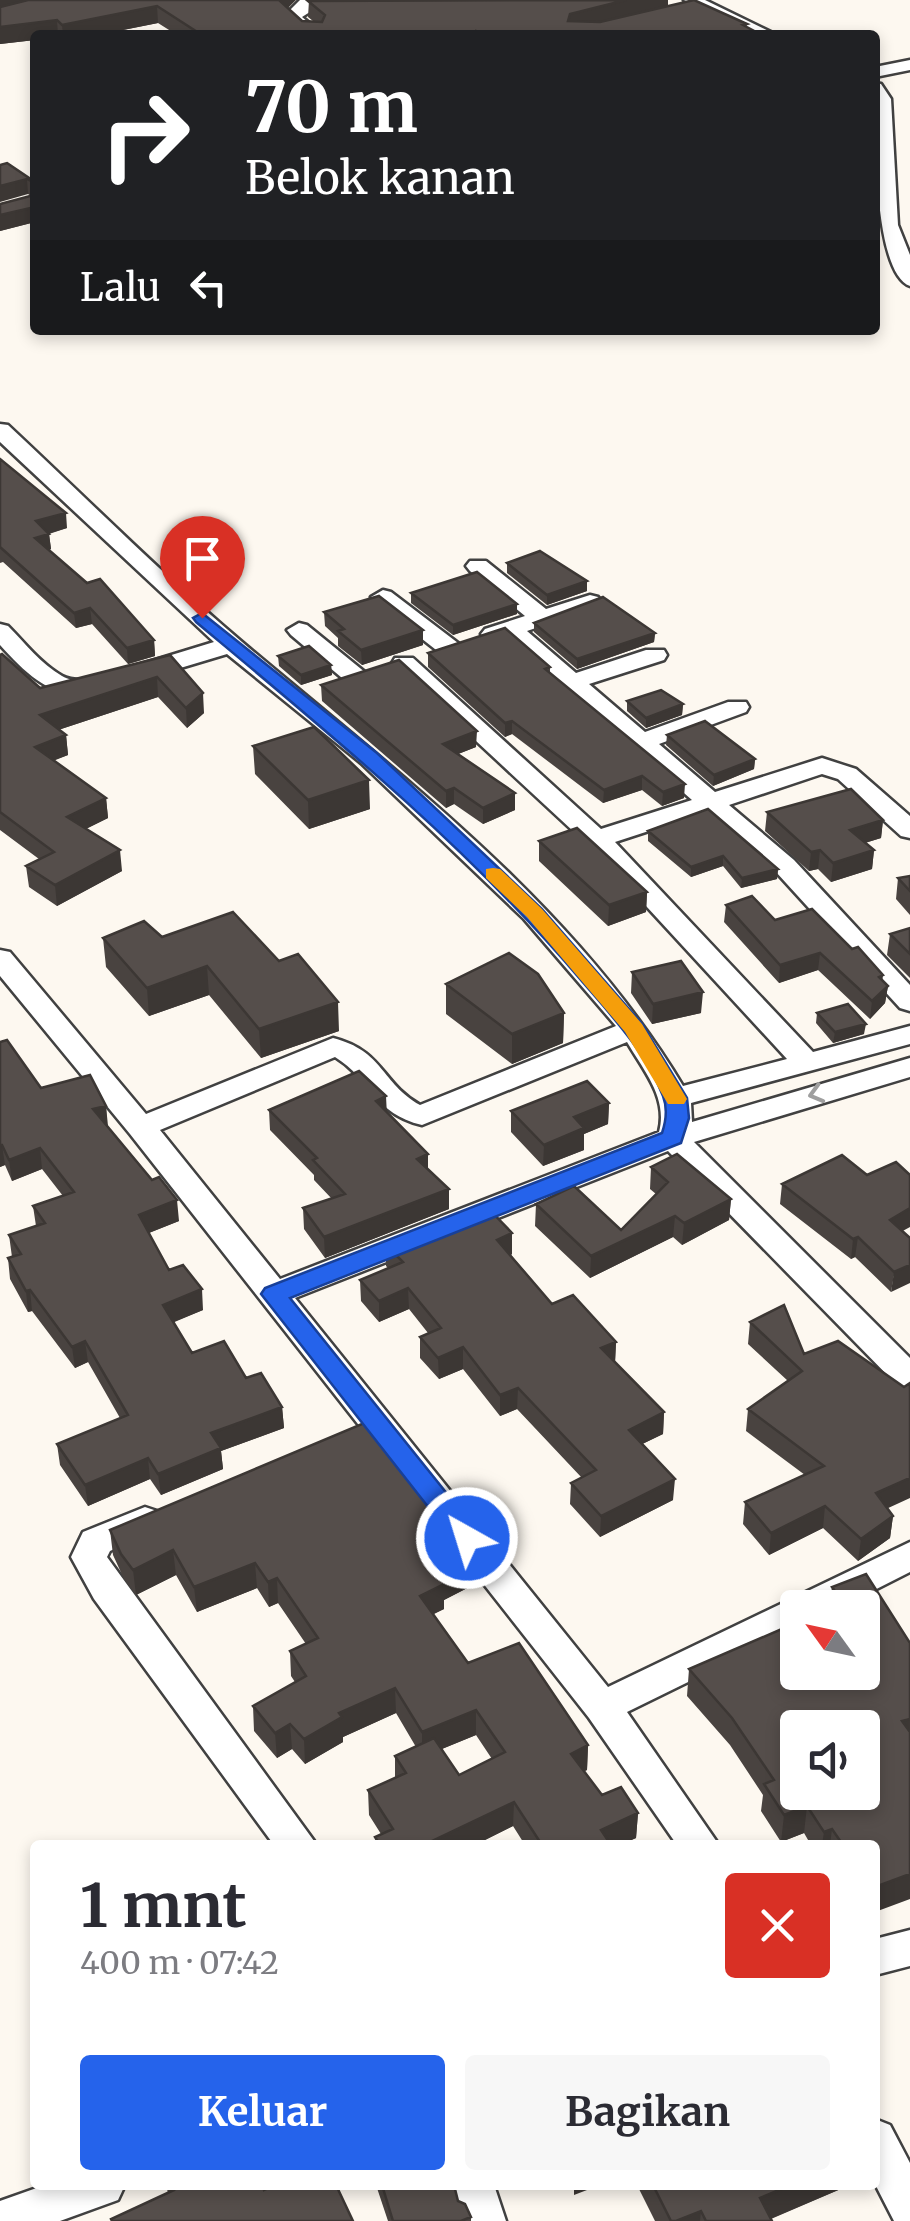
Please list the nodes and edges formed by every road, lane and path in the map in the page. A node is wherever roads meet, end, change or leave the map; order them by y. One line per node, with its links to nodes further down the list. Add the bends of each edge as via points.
1 (308, 0): 3 (street, via 291,17)
2 (693, 5): 4 (street)
3 (308, 30)
4 (756, 30)
5 (910, 64): 6 (street)
6 (880, 71)
7 (884, 95): 8 (street, via 889,226)
8 (910, 280)
9 (0, 430): 17 (street)
10 (478, 566): 13 (street)
11 (383, 597): 18 (street)
12 (590, 602): 13 (street)
13 (544, 618): 14 (street)
14 (510, 628): 18 (street); 22 (street)
15 (0, 630): 17 (street, via 52,682 78,691)
16 (299, 630): 21 (street)
17 (231, 645): 23 (street)
18 (448, 648): 20 (street)
19 (655, 654): 22 (street)
20 (404, 663): 21 (street); 28 (street)
21 (357, 678): 23 (street)
22 (572, 682): 25 (street)
23 (296, 698): 31 (street, via 370,758 534,913)
24 (738, 706): 25 (street)
25 (642, 742): 26 (street)
26 (714, 804): 27 (street, via 827,766 848,774); 28 (street); 30 (street, via 784,866)
27 (910, 830)
28 (597, 839): 33 (street)
29 (0, 958): 36 (street)
30 (910, 1002)
31 (634, 1029): 35 (street); 36 (street, via 422,1115 408,1112 354,1054 333,1047)
32 (910, 1036): 33 (street)
33 (808, 1064): 35 (street)
34 (910, 1067): 37 (street, one-way to 37)
35 (676, 1098): 37 (street)
36 (140, 1127): 38 (street)
37 (673, 1138): 38 (street); 39 (street)
38 (274, 1294): 40 (street)
39 (910, 1378)
40 (377, 1425): 41 (street); 46 (street)
41 (340, 1440)
42 (175, 1508): 47 (street, via 101,1538 89,1557)
43 (910, 1556): 44 (street)
44 (841, 1590)
45 (780, 1620): 46 (street)
46 (602, 1707): 48 (street)
47 (292, 1840)
48 (696, 1840)
49 (910, 1948): 50 (street)
50 (880, 1956)
51 (880, 2149): 54 (street)
52 (90, 2190): 55 (street)
53 (474, 2190): 56 (street)
54 (910, 2208)
55 (2, 2221)
56 (484, 2221)

